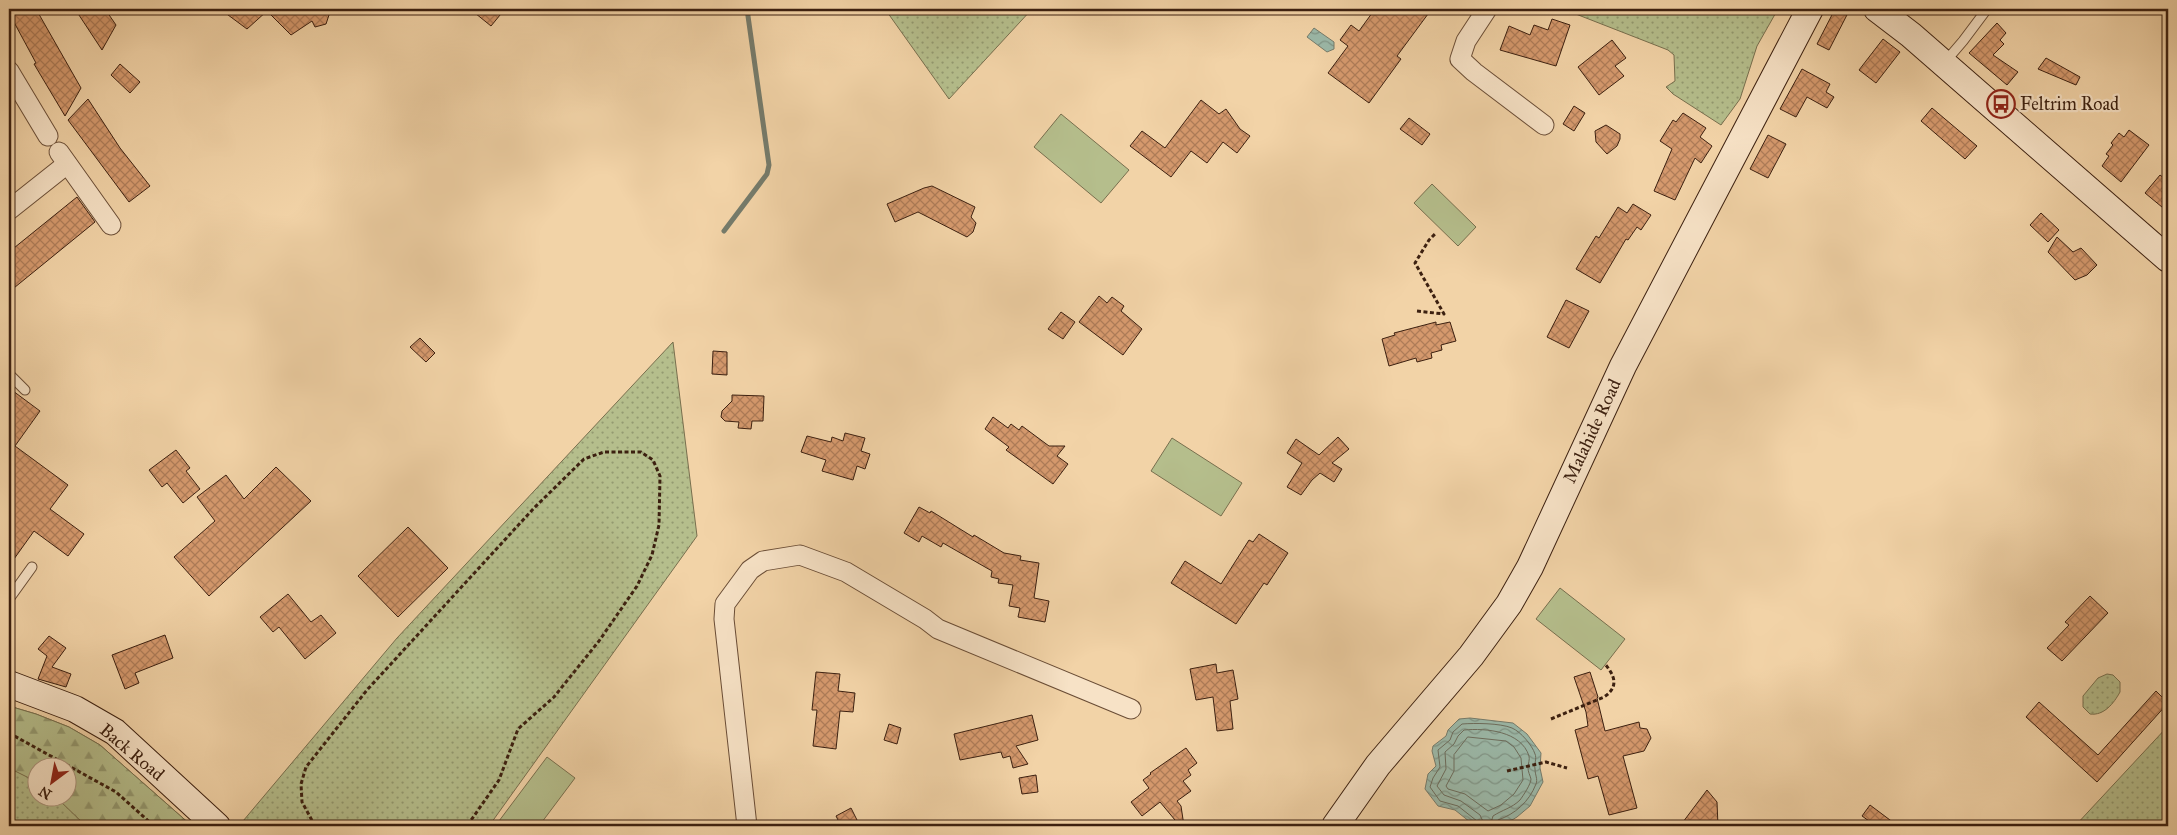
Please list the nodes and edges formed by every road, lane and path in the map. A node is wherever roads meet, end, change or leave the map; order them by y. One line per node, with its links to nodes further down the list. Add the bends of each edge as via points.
1 (1487, 9): 7 (street, via 1466,41 1460,59)
2 (1810, 9): 30 (main road, Malahide Road, via 1623,366 1530,567 1471,656 1378,765)
3 (1877, 9): 5 (main road)
4 (1986, 9): 5 (lane)
5 (1944, 64): 12 (main road)
6 (9, 71): 8 (street)
7 (1544, 124)
8 (48, 136)
9 (9, 210): 10 (street, via 63,158)
10 (111, 225)
11 (1436, 233): 13 (path, via 1415,263 1444,314)
12 (2168, 259)
13 (1417, 310)
14 (9, 374): 15 (lane)
15 (25, 390)
16 (32, 567): 17 (lane)
17 (9, 599)
18 (1605, 664): 21 (path, via 1614,674 1610,693)
19 (9, 684): 26 (main road, Back Road, via 75,709 115,732)
20 (1131, 709): 29 (street, via 938,629 846,572 800,555 763,561 750,570 726,604 724,619)
21 (1551, 718)
22 (9, 733): 25 (path, via 116,792)
23 (1567, 768): 24 (path, via 1546,762)
24 (1506, 772)
25 (154, 826)
26 (217, 826)
27 (315, 826): 28 (path, via 302,802 301,784 306,767 367,690 534,508 584,459 604,452 641,452 653,460 660,476 659,525 652,555 637,586 599,641 554,697 518,729 499,780)
28 (467, 826)
29 (747, 826)
30 (1335, 826)

